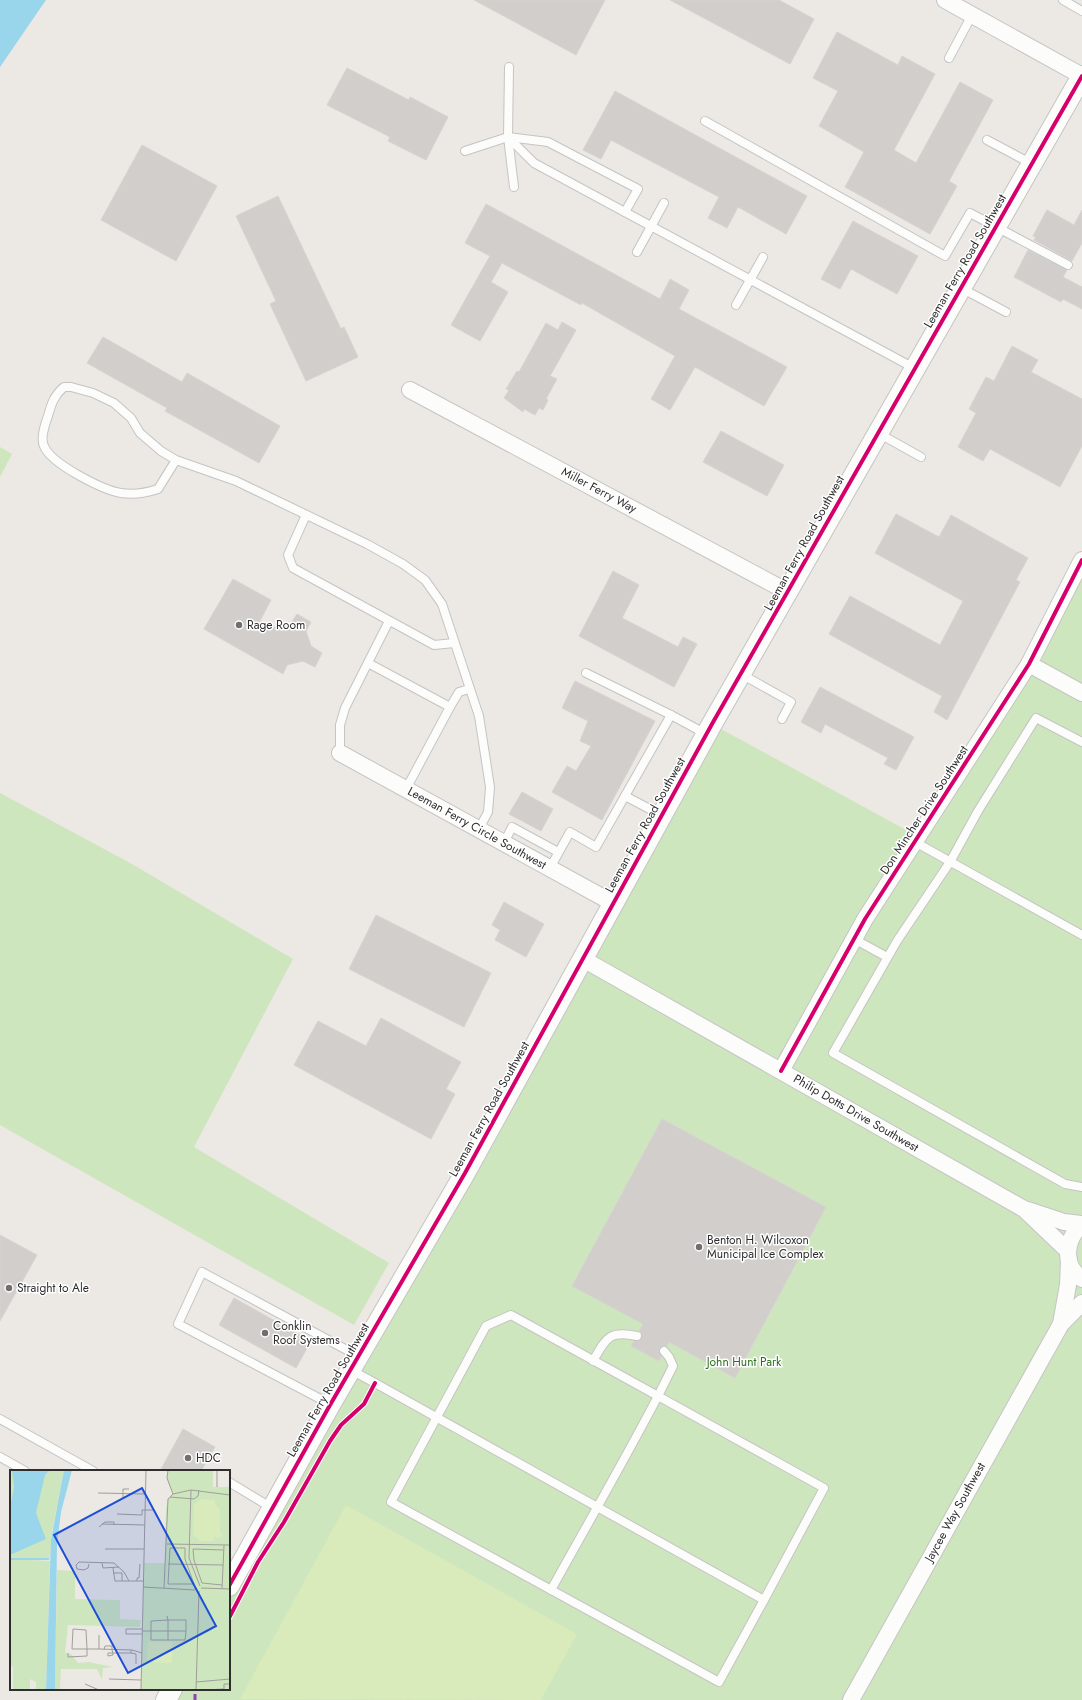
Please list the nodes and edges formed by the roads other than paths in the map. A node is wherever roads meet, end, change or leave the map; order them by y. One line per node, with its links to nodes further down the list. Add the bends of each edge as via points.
1 (945, 0): 4 (street)
2 (1063, 0): 3 (lane)
3 (1082, 11)
4 (972, 15): 5 (lane); 7 (street)
5 (949, 58)
6 (509, 67): 9 (lane)
7 (1082, 76): 12 (street, Leeman Ferry Road Southwest)
8 (705, 121): 17 (lane, via 945,256 970,213)
9 (508, 137): 11 (lane); 13 (lane); 15 (lane, via 534,163); 15 (lane, via 548,142 638,189)
10 (987, 140): 12 (lane)
11 (465, 151)
12 (1032, 164): 17 (street, Leeman Ferry Road Southwest)
13 (514, 187)
14 (664, 203): 16 (lane)
15 (625, 212): 16 (lane)
16 (651, 226): 18 (lane); 21 (lane)
17 (997, 226): 20 (lane); 22 (street, Leeman Ferry Road Southwest)
18 (638, 252)
19 (763, 257): 21 (lane)
20 (1068, 265)
21 (750, 280): 23 (lane); 25 (lane)
22 (961, 288): 24 (lane); 25 (street, Leeman Ferry Road Southwest)
23 (736, 305)
24 (1006, 312)
25 (914, 368): 27 (street, Leeman Ferry Road Southwest)
26 (410, 390): 32 (street, Miller Ferry Way)
27 (878, 433): 28 (lane); 32 (street, Leeman Ferry Road Southwest)
28 (921, 457)
29 (176, 460): 29 (lane, via 140,433 131,418 114,403 93,393 71,386 64,387 52,402 44,428 43,446 52,458 101,486 121,493 146,493 158,489); 30 (lane, via 236,481)
30 (306, 515): 33 (lane, via 288,555 293,568); 34 (lane, via 403,564 425,580 442,604)
31 (1082, 560): 36 (street, Don Mincher Drive Southwest)
32 (788, 592): 38 (street, Leeman Ferry Road Southwest)
33 (390, 621): 34 (lane, via 434,645); 35 (lane)
34 (454, 643): 39 (lane)
35 (368, 663): 41 (lane); 46 (lane, via 345,708 340,725)
36 (1029, 664): 40 (street); 52 (street, Don Mincher Drive Southwest)
37 (586, 673): 42 (lane)
38 (741, 674): 43 (lane, via 791,702); 44 (street, Leeman Ferry Road Southwest)
39 (469, 689): 41 (lane, via 459,692); 50 (lane, via 479,716 490,786 488,812)
40 (1082, 693)
41 (450, 707): 47 (lane)
42 (671, 714): 44 (lane); 48 (lane)
43 (782, 719)
44 (706, 734): 49 (street, Leeman Ferry Road Southwest)
45 (1082, 742): 54 (lane, via 1036,718 978,811)
46 (340, 753): 47 (street, Leeman Ferry Circle Southwest)
47 (406, 789): 50 (street, Leeman Ferry Circle Southwest)
48 (625, 796): 49 (lane); 53 (lane, via 596,847 570,832)
49 (661, 815): 56 (street, Leeman Ferry Road Southwest)
50 (479, 829): 51 (street, Leeman Ferry Circle Southwest)
51 (504, 842): 53 (lane, via 512,827); 55 (street, Leeman Ferry Circle Southwest)
52 (915, 842): 54 (lane); 58 (street, Don Mincher Drive Southwest)
53 (558, 852): 55 (lane)
54 (950, 862): 57 (lane); 59 (lane)
55 (550, 868): 56 (street, Leeman Ferry Circle Southwest)
56 (614, 903): 60 (street, Leeman Ferry Road Southwest)
57 (1082, 935)
58 (854, 939): 59 (lane); 61 (street, Don Mincher Drive Southwest)
59 (887, 957): 62 (lane, via 833,1053 1065,1184)
60 (583, 959): 61 (street, Philip Dotts Drive Southwest); 72 (street, Leeman Ferry Road Southwest, via 469,1166)
61 (781, 1070): 63 (street, Philip Dotts Drive Southwest)
62 (1082, 1186)
63 (1024, 1209): 64 (street, Philip Dotts Drive Southwest, via 1064,1222); 65 (street, Philip Dotts Drive Southwest)
64 (1082, 1224): 65 (street, Jaycee Way Southwest, via 1074,1231)
65 (1068, 1255): 66 (street, Philip Dotts Drive Southwest, via 1072,1270); 68 (street, Jaycee Way Southwest, via 1068,1285)
66 (1082, 1279)
67 (1082, 1302): 68 (street, Jaycee Way Southwest)
68 (1061, 1324): 88 (street, Jaycee Way Southwest)
69 (637, 1336): 71 (lane, via 621,1333 612,1336 603,1343)
70 (664, 1351): 73 (lane, via 673,1366)
71 (594, 1361): 73 (lane); 76 (lane, via 511,1315 486,1326)
72 (355, 1363): 74 (street, Leeman Ferry Road Southwest); 74 (lane, via 202,1272 178,1324); 76 (lane)
73 (658, 1396): 81 (lane); 85 (lane, via 824,1488)
74 (330, 1404): 82 (street, Leeman Ferry Road Southwest)
75 (0, 1418): 79 (lane)
76 (438, 1418): 81 (lane); 84 (lane, via 391,1502)
77 (0, 1457): 78 (lane)
78 (23, 1470)
79 (91, 1470)
80 (230, 1483): 82 (lane)
81 (597, 1507): 84 (lane); 85 (lane)
82 (273, 1508): 83 (street, Leeman Ferry Road Southwest)
83 (230, 1583)
84 (551, 1590): 85 (lane, via 719,1682)
85 (764, 1600)
86 (171, 1690): 87 (street)
87 (166, 1700)
88 (851, 1700)

